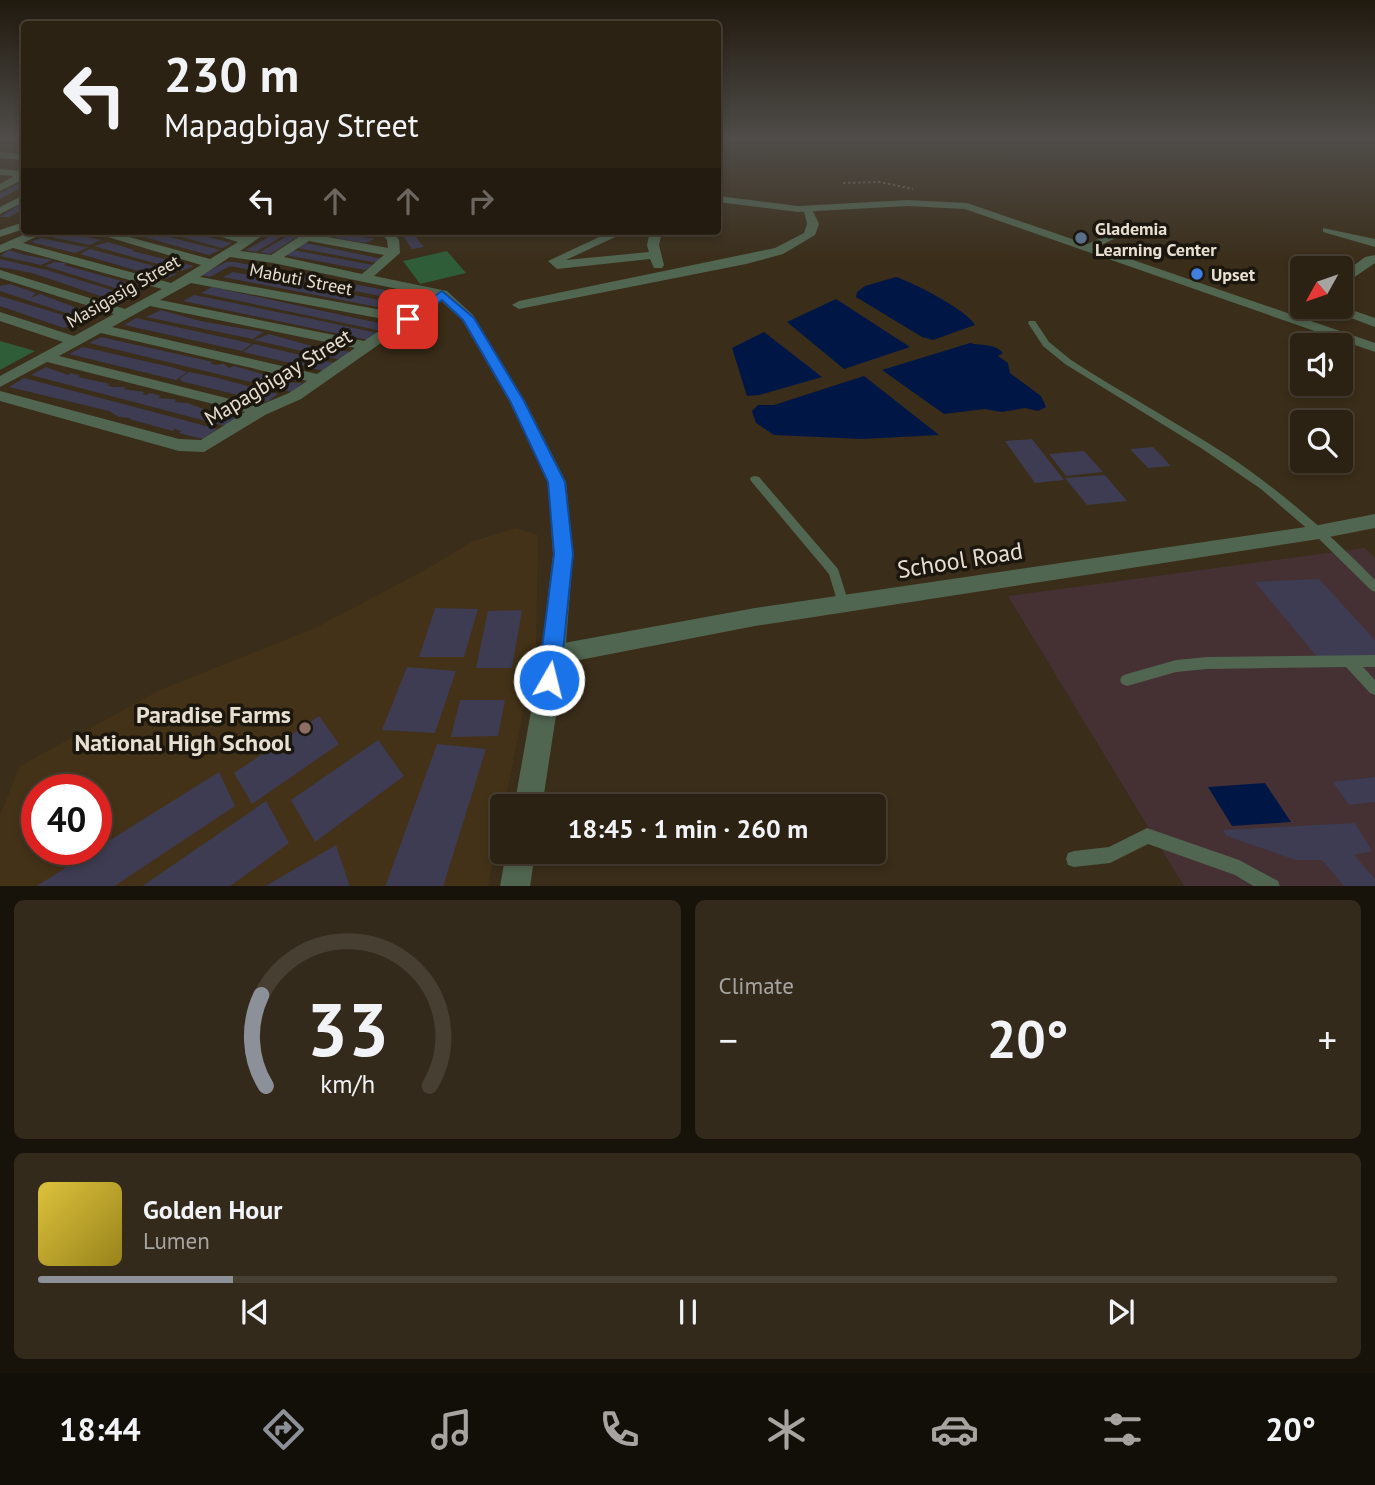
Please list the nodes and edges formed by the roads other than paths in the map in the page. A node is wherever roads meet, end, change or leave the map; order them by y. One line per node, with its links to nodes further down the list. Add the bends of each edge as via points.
1 (16, 179): 2 (street)
2 (0, 188)
3 (21, 200): 6 (street)
4 (721, 200): 5 (street)
5 (807, 209): 25 (street, via 967,206); 34 (street, via 813,224 809,235 779,251)
6 (0, 211)
7 (0, 221): 8 (street)
8 (21, 223)
9 (21, 224): 12 (street)
10 (1136, 226): 25 (street)
11 (1327, 230): 23 (street)
12 (0, 234)
13 (32, 235): 24 (street)
14 (108, 235): 31 (street)
15 (225, 235): 22 (street)
16 (255, 235): 22 (street, Masigasig Street)
17 (310, 235): 29 (street)
18 (316, 235): 27 (street)
19 (389, 235): 27 (street)
20 (613, 235): 28 (street, via 554,261 557,265)
21 (655, 235): 28 (street)
22 (246, 240): 26 (street, Masigasig Street)
23 (1375, 243)
24 (6, 246): 37 (street)
25 (1087, 247): 50 (street)
26 (228, 253): 29 (street); 31 (street, Masigasig Street)
27 (394, 253): 36 (street)
28 (655, 255): 34 (street)
29 (273, 259): 36 (street)
30 (1375, 259): 32 (street)
31 (209, 264): 35 (street, Masigasig Street)
32 (1353, 273)
33 (0, 274): 41 (street)
34 (661, 277): 40 (street)
35 (187, 278): 37 (street, Masigasig Street); 44 (street, Mabuti Street)
36 (364, 278): 38 (street)
37 (173, 288): 39 (street, Masigasig Street)
38 (442, 294): 44 (street, Mapagbigay Street); 61 (street, via 468,318 557,482 564,554)
39 (149, 302): 41 (street, Masigasig Street); 49 (street)
40 (519, 305)
41 (124, 313): 47 (street, Masigasig Street)
42 (1353, 315): 45 (street)
43 (0, 316): 48 (street)
44 (408, 319): 49 (street, Mapagbigay Street)
45 (1374, 322)
46 (1032, 324): 58 (lane, via 1046,344 1068,362 1223,457)
47 (98, 328): 48 (street, Masigasig Street); 52 (street)
48 (74, 341): 51 (street, Masigasig Street)
49 (367, 346): 52 (street, Mapagbigay Street)
50 (1375, 348)
51 (44, 357): 53 (street, Masigasig Street); 55 (street)
52 (320, 379): 55 (street, Mapagbigay Street, via 284,402)
53 (0, 382)
54 (0, 396): 55 (street, Mapagbigay Street, via 179,445 204,446)
55 (259, 411)
56 (755, 479): 60 (lane, via 834,572)
57 (1375, 521): 58 (street, School Road)
58 (1320, 532): 59 (lane); 60 (street, School Road)
59 (1375, 587)
60 (843, 604): 61 (street, School Road)
61 (553, 654): 66 (street)
62 (1375, 661): 63 (lane)
63 (1350, 662): 64 (lane, via 1207,663 1176,666); 65 (lane)
64 (1127, 680)
65 (1375, 689)
66 (530, 794)
67 (1074, 859): 70 (lane, via 1110,855 1147,836 1239,868)
68 (519, 864): 69 (street)
69 (515, 886)
70 (1270, 886)

